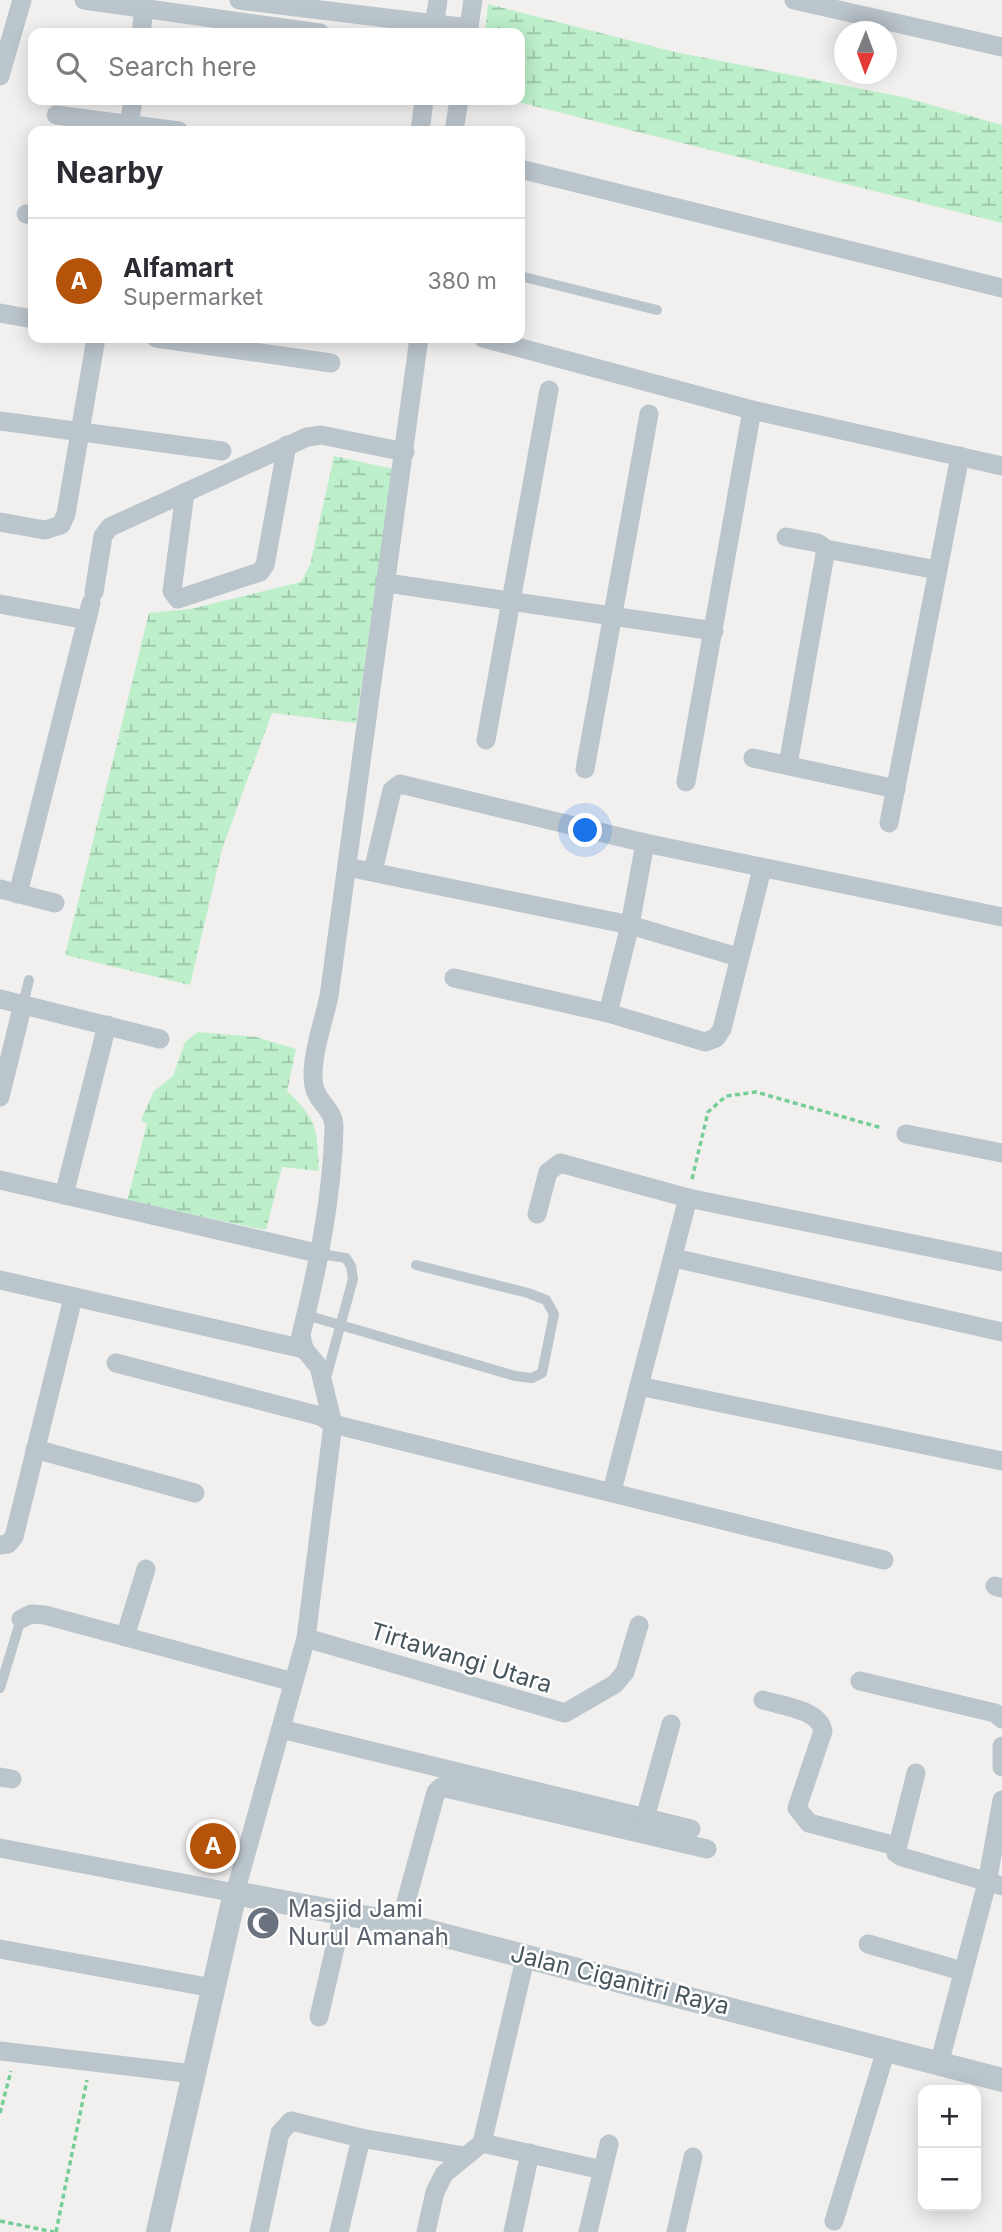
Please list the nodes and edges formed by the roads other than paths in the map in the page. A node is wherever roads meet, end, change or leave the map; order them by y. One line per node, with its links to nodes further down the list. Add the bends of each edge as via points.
1 (22, 0): 15 (street)
2 (84, 0): 7 (street)
3 (239, 0): 8 (street)
4 (438, 0): 12 (street)
5 (473, 0): 13 (street)
6 (794, 0): 14 (street)
7 (145, 4): 9 (street); 10 (street)
8 (387, 27): 11 (street)
9 (142, 28)
10 (290, 28)
11 (410, 28)
12 (434, 28)
13 (468, 28)
14 (1002, 47)
15 (0, 76)
16 (132, 105): 21 (street)
17 (423, 105): 22 (street)
18 (458, 105): 23 (street)
19 (56, 115): 20 (street)
20 (118, 126)
21 (129, 126)
22 (421, 126)
23 (455, 126)
24 (525, 170): 26 (street)
25 (525, 277): 27 (lane)
26 (1002, 288)
27 (657, 310)
28 (0, 313): 29 (street)
29 (28, 317)
30 (95, 343): 39 (street)
31 (191, 343): 34 (street)
32 (418, 343): 42 (street)
33 (502, 343): 36 (street)
34 (331, 363)
35 (549, 390): 51 (street)
36 (752, 410): 43 (street); 55 (street)
37 (649, 414): 54 (street)
38 (0, 421): 39 (street)
39 (82, 432): 41 (street); 46 (street, via 61,525 45,530)
40 (287, 445): 42 (street, via 321,435); 45 (street); 45 (street, via 265,565 260,572 178,599 172,591)
41 (222, 451)
42 (405, 452): 50 (street)
43 (960, 456): 44 (street); 49 (street)
44 (1002, 466)
45 (186, 493): 53 (street, via 105,531)
46 (0, 522)
47 (786, 537): 48 (street)
48 (826, 549): 49 (street); 58 (street)
49 (937, 570): 61 (street)
50 (387, 583): 51 (street); 64 (street)
51 (511, 600): 54 (street); 56 (street)
52 (0, 604): 53 (street)
53 (91, 605): 67 (street)
54 (612, 616): 55 (street); 59 (street)
55 (714, 631): 60 (street)
56 (486, 740)
57 (753, 758): 58 (street)
58 (788, 765): 61 (street)
59 (585, 769)
60 (686, 782)
61 (896, 789): 62 (street)
62 (889, 823)
63 (645, 843): 65 (street); 66 (street, via 400,783 392,790); 70 (street)
64 (347, 867): 66 (street); 87 (street, via 313,1072 317,1096 330,1109 334,1126)
65 (762, 869): 69 (street); 71 (street)
66 (373, 871): 70 (street)
67 (9, 891): 68 (street)
68 (55, 903)
69 (1002, 917)
70 (631, 925): 71 (street); 76 (street)
71 (738, 957): 76 (street, via 716,1038 705,1042)
72 (454, 978): 76 (street)
73 (29, 980): 75 (lane)
74 (0, 999): 75 (street)
75 (23, 1004): 77 (street); 79 (street)
76 (608, 1013)
77 (107, 1025): 78 (street); 84 (street)
78 (160, 1039)
79 (0, 1097)
80 (1002, 1133): 82 (street)
81 (906, 1134): 82 (street)
82 (1000, 1153)
83 (0, 1181): 84 (street)
84 (64, 1195): 87 (street)
85 (688, 1198): 86 (street, via 559,1163 548,1171); 88 (street); 89 (street)
86 (537, 1214)
87 (321, 1254): 93 (street); 94 (lane, via 346,1258 351,1266)
88 (674, 1258): 95 (street); 99 (street)
89 (1002, 1262)
90 (416, 1265): 94 (lane, via 546,1300 554,1314 542,1373 532,1378 514,1376)
91 (0, 1280): 92 (street)
92 (73, 1297): 96 (street); 101 (street)
93 (306, 1315): 94 (lane); 96 (street, via 301,1335)
94 (341, 1328): 98 (lane)
95 (1002, 1332)
96 (304, 1349): 98 (street, via 319,1367)
97 (116, 1363): 100 (street, via 320,1416)
98 (324, 1385): 100 (street)
99 (639, 1386): 102 (street); 103 (street)
100 (333, 1424): 103 (street); 111 (street)
101 (35, 1449): 104 (street); 105 (street, via 14,1537)
102 (1002, 1461)
103 (612, 1491): 106 (street)
104 (195, 1493)
105 (0, 1545)
106 (884, 1560)
107 (146, 1569): 110 (street)
108 (21, 1619): 110 (street, via 45,1615); 114 (lane)
109 (639, 1625): 111 (street, Tirtawangi Utara, via 625,1672 615,1684 565,1713)
110 (125, 1637): 113 (street)
111 (306, 1638): 113 (street)
112 (860, 1681): 116 (street, via 995,1713)
113 (293, 1682): 118 (street)
114 (0, 1688)
115 (763, 1700): 125 (street, via 817,1717 822,1726 797,1808 801,1816 809,1823)
116 (1002, 1719)
117 (671, 1724): 123 (street)
118 (281, 1730): 123 (street); 129 (street)
119 (1002, 1746): 120 (street)
120 (1002, 1768)
121 (916, 1773): 125 (street)
122 (1002, 1800): 128 (street)
123 (645, 1818): 124 (street)
124 (691, 1829)
125 (896, 1846): 128 (street, via 902,1857)
126 (0, 1848): 129 (street)
127 (707, 1849): 131 (street, via 441,1787 436,1791)
128 (995, 1885): 135 (street)
129 (235, 1893): 130 (street, Jalan Ciganitri Raya); 136 (street)
130 (343, 1913): 131 (street, Jalan Ciganitri Raya); 137 (street)
131 (400, 1924): 134 (street, Jalan Ciganitri Raya)
132 (868, 1944): 135 (street)
133 (0, 1949): 136 (street)
134 (526, 1955): 138 (street, Jalan Ciganitri Raya); 144 (street)
135 (962, 1971): 140 (street)
136 (213, 1988): 141 (street)
137 (319, 2017)
138 (886, 2050): 140 (street, Jalan Ciganitri Raya); 150 (street)
139 (8, 2052): 141 (street)
140 (939, 2064): 142 (street, Jalan Ciganitri Raya)
141 (194, 2074): 151 (street)
142 (1002, 2080)
143 (361, 2138): 147 (street); 152 (street, via 291,2121 284,2126); 153 (street)
144 (482, 2143): 146 (street); 147 (street)
145 (609, 2144): 149 (street)
146 (530, 2153): 149 (street); 155 (street)
147 (464, 2156): 154 (street, via 444,2174)
148 (693, 2157): 157 (street)
149 (602, 2170): 156 (street)
150 (834, 2221)
151 (158, 2232)
152 (259, 2232)
153 (339, 2232)
154 (426, 2232)
155 (513, 2232)
156 (588, 2232)
157 (676, 2232)

